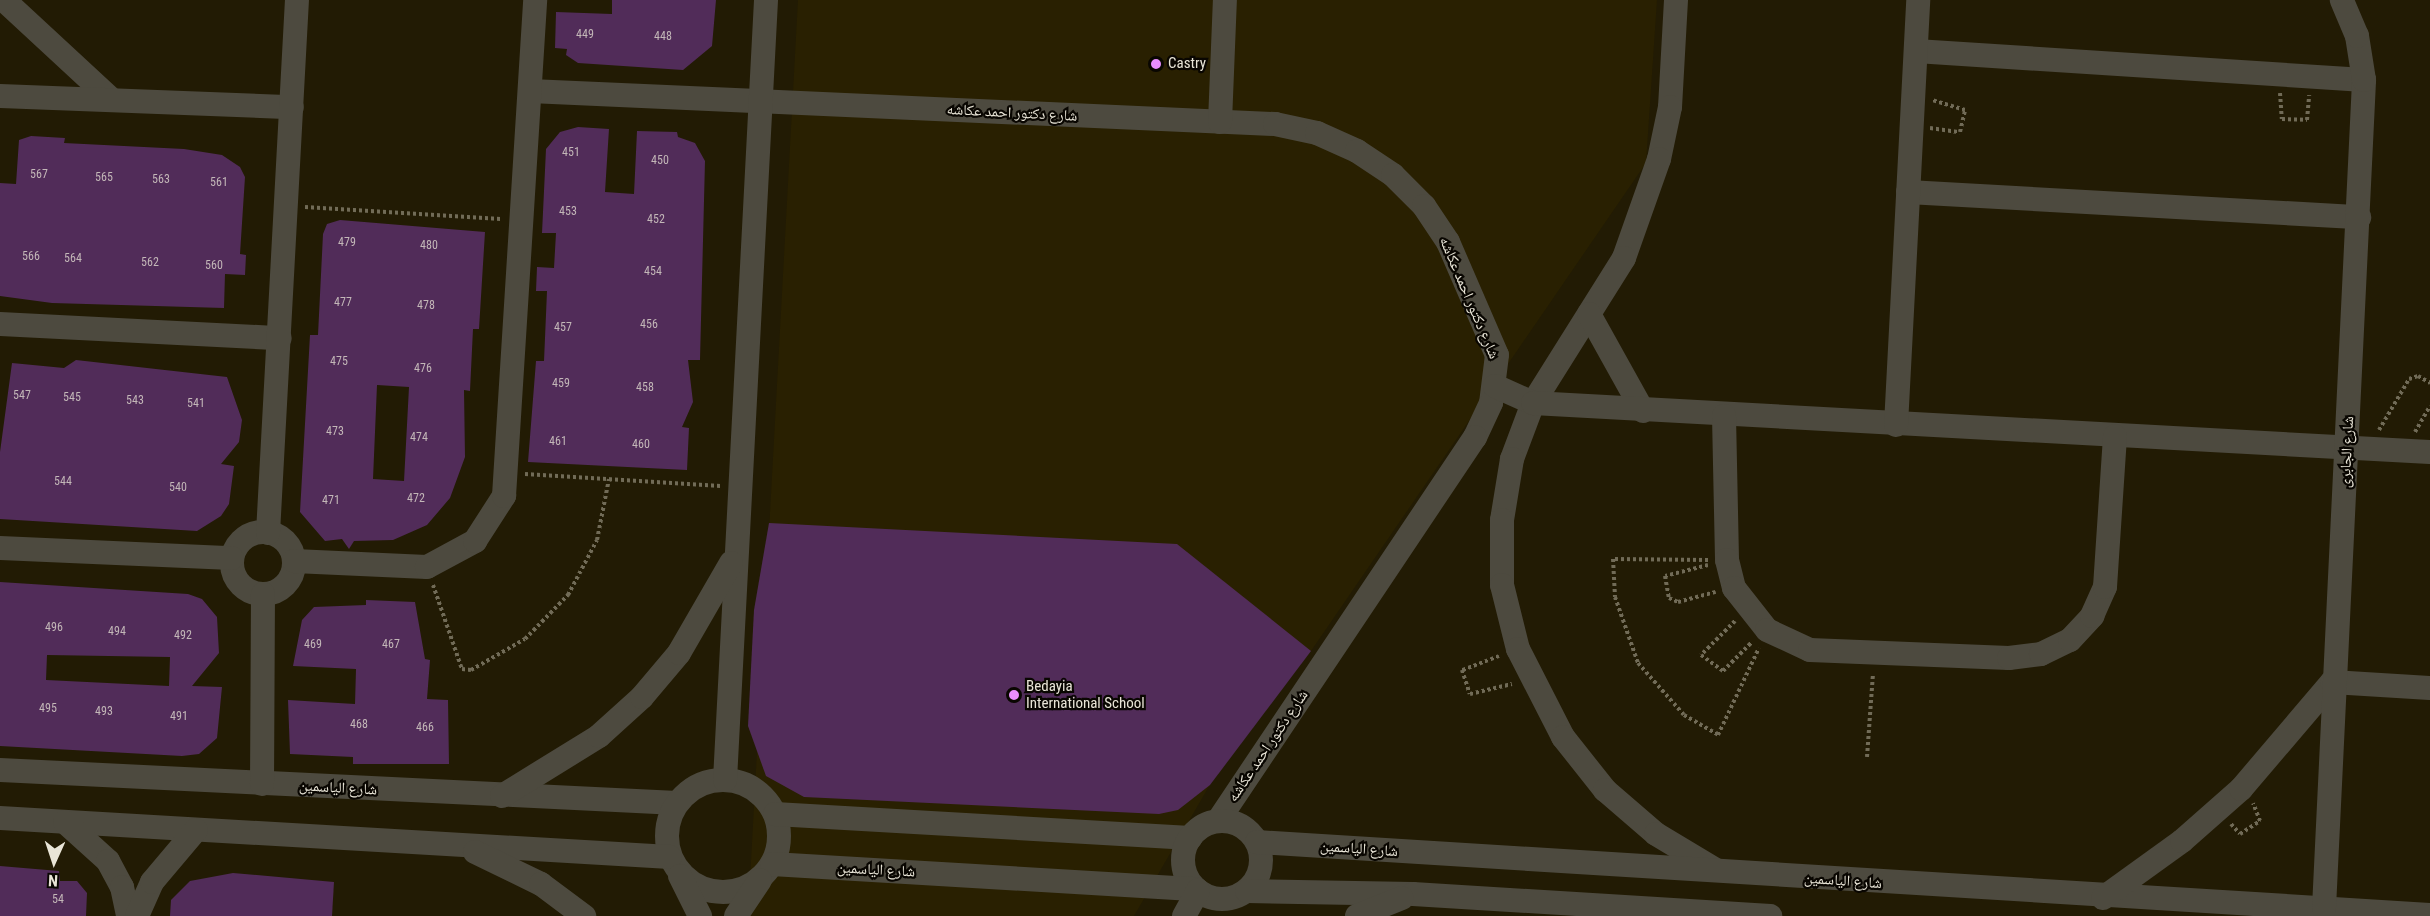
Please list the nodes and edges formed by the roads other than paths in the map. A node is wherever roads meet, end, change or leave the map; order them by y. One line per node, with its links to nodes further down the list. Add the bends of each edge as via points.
1 (4, 0): 13 (street)
2 (297, 0): 15 (street)
3 (535, 0): 11 (street)
4 (766, 0): 14 (street)
5 (1226, 0): 16 (street)
6 (1676, 0): 19 (street, via 1670,107 1659,159 1624,258)
7 (1918, 0): 9 (street)
8 (2342, 0): 10 (street, شارع الجابرى, via 2356,36)
9 (1916, 51): 10 (street); 17 (street)
10 (2364, 80): 18 (street, شارع الجابرى)
11 (530, 91): 14 (street, شارع دكتور احمد عكاشه); 34 (street, via 509,473 493,520 475,541 427,567)
12 (0, 96): 13 (street)
13 (112, 100): 15 (street)
14 (760, 102): 16 (street, شارع دكتور احمد عكاشه); 32 (street)
15 (291, 107): 21 (street)
16 (1220, 122): 22 (street, شارع دكتور احمد عكاشه, via 1317,133 1394,175 1448,242 1497,355)
17 (1908, 192): 18 (street); 26 (street)
18 (2359, 217): 28 (street, شارع الجابرى)
19 (1589, 314): 23 (street); 24 (street)
20 (0, 324): 21 (street)
21 (280, 338): 30 (street)
22 (1495, 386): 23 (street); 45 (street, شارع دكتور احمد عكاشه, via 1475,436)
23 (1533, 403): 24 (street); 53 (street, via 1512,459 1502,520 1502,585 1518,649 1563,737 1605,790 1656,834)
24 (1643, 411): 25 (street)
25 (1724, 416): 26 (street); 27 (street, via 1727,560 1734,588 1766,629 1810,650 2009,658 2041,654 2070,640 2092,616 2105,587)
26 (1896, 425): 27 (street)
27 (2115, 436): 28 (street)
28 (2357, 449): 29 (street); 36 (street, شارع الجابرى)
29 (2430, 452)
30 (268, 533): 33 (street, via 245,538); 34 (street, via 286,542)
31 (0, 548): 33 (street)
32 (736, 552): 39 (street); 41 (street, via 711,604 642,697 571,756)
33 (232, 558): 35 (street, via 239,583)
34 (294, 561): 35 (street, via 289,580)
35 (263, 594): 40 (street)
36 (2332, 682): 37 (street); 57 (street, via 2234,796); 58 (street, شارع الجابرى)
37 (2430, 688)
38 (0, 770): 40 (street, شارع الياسمين)
39 (725, 780): 42 (street, via 698,786); 43 (street, via 760,794)
40 (262, 784): 41 (street, شارع الياسمين)
41 (500, 797): 42 (street, شارع الياسمين)
42 (677, 803): 51 (street, via 667,829)
43 (775, 814): 48 (street); 52 (street, via 779,839)
44 (0, 818): 46 (street)
45 (1218, 821): 48 (street); 49 (street, via 1236,823)
46 (64, 822): 47 (street); 61 (street, via 108,861 122,887)
47 (196, 830): 50 (street); 62 (street, via 152,882)
48 (1190, 838): 54 (street, via 1184,870)
49 (1257, 842): 53 (street, شارع الياسمين); 55 (street, via 1259,874)
50 (456, 845): 51 (street); 63 (street, via 541,884)
51 (673, 863): 52 (street, via 702,889 718,892 749,886); 64 (street)
52 (767, 870): 54 (street, شارع الياسمين); 65 (street)
53 (1720, 872): 57 (street, شارع الياسمين)
54 (1197, 890): 55 (street, via 1217,899); 66 (street)
55 (1247, 891): 56 (street)
56 (1413, 894): 59 (street); 67 (street)
57 (2103, 898): 58 (street, شارع الياسمين)
58 (2324, 908): 60 (street, شارع الياسمين)
59 (1637, 912): 68 (street)
60 (2430, 915)
61 (128, 916)
62 (137, 916)
63 (584, 916)
64 (700, 916)
65 (736, 916)
66 (1185, 916)
67 (1357, 916)
68 (1770, 916)

